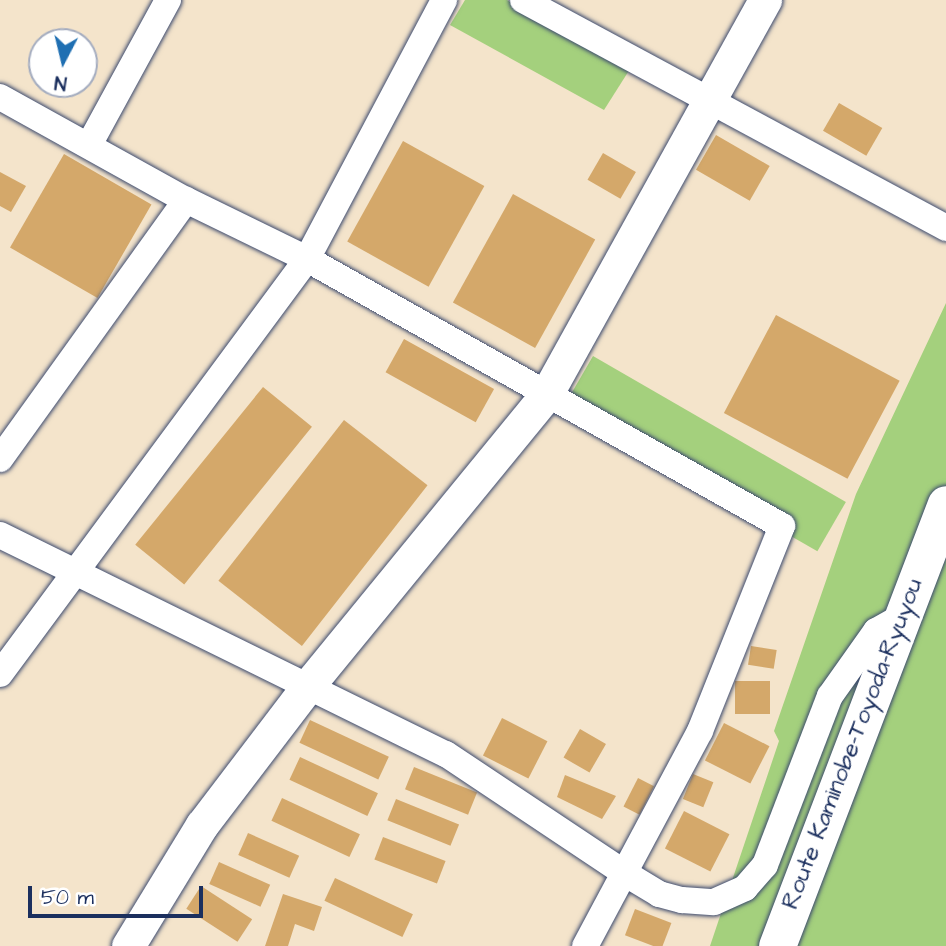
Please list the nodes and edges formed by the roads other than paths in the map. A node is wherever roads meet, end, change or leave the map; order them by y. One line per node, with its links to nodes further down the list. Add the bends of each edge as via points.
1 (168, 0): 7 (street)
2 (444, 0): 10 (street)
3 (523, 0): 6 (street)
4 (765, 0): 6 (street)
5 (0, 97): 7 (street)
6 (708, 103): 9 (street); 11 (street)
7 (89, 145): 8 (street)
8 (186, 200): 10 (street); 12 (street)
9 (946, 228)
10 (307, 259): 11 (street); 15 (street)
11 (546, 395): 18 (street); 19 (street, via 782,526 699,731)
12 (0, 459)
13 (946, 504): 16 (main road, Route Kaminobe-Toyoda-Ryuyou)
14 (0, 535): 15 (street)
15 (76, 575): 17 (street); 18 (street)
16 (901, 617): 19 (street, via 876,631 836,685 765,865 745,888 714,902 682,900 659,894); 22 (main road, Route Kaminobe-Toyoda-Ryuyou)
17 (0, 674)
18 (307, 687): 19 (street, via 446,754); 20 (street, via 202,825)
19 (626, 874): 21 (street)
20 (128, 946)
21 (585, 946)
22 (777, 946)

